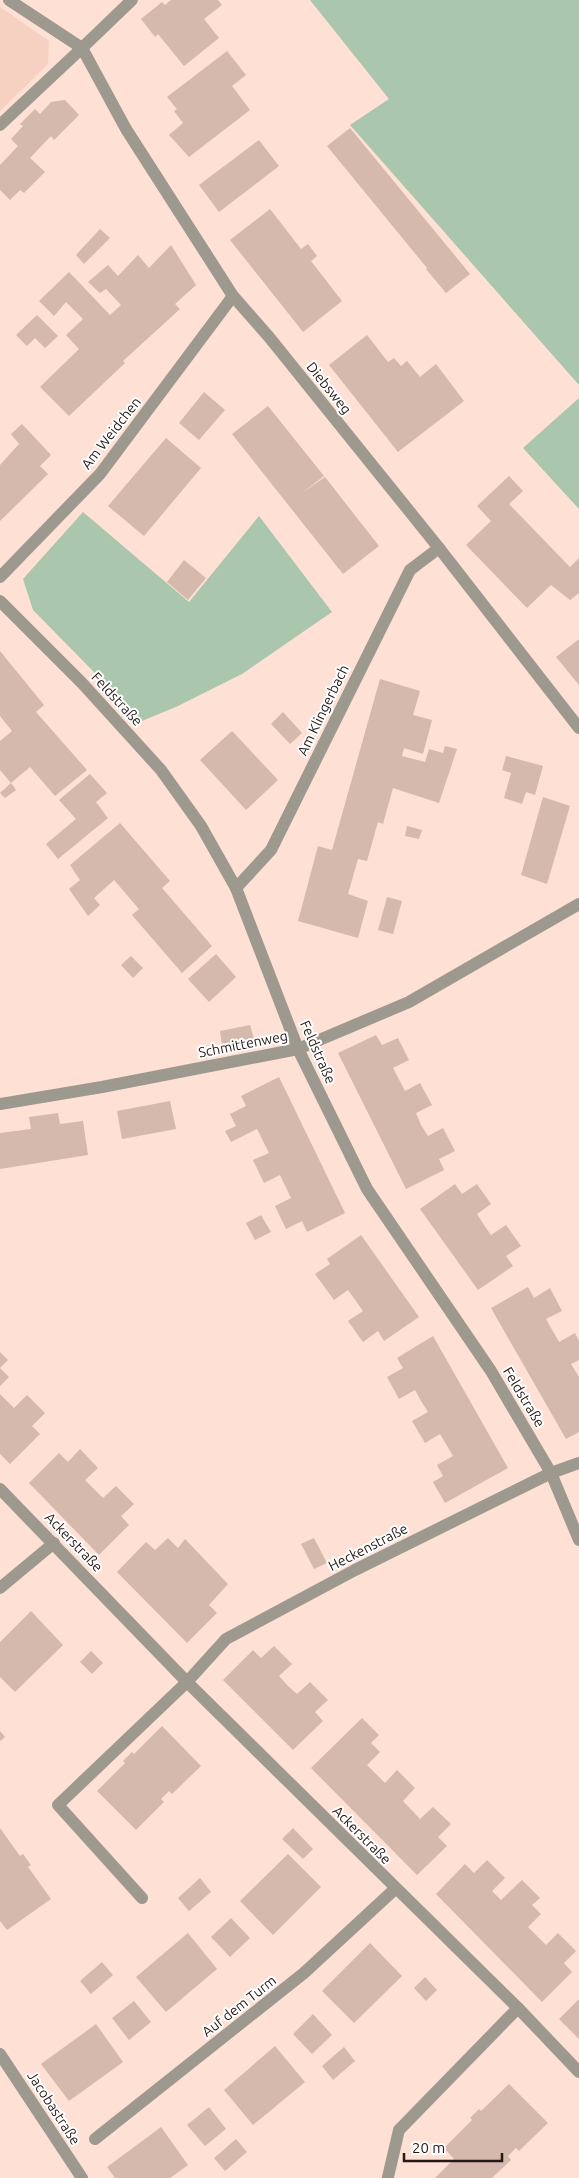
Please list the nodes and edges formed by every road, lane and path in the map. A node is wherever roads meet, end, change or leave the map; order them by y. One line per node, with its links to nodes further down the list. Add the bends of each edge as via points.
1 (9, 0): 3 (street)
2 (132, 0): 3 (street)
3 (82, 48): 4 (street); 5 (street, Diebsweg, via 126,129)
4 (0, 125)
5 (233, 296): 6 (street, Diebsweg); 7 (street, Am Weidchen, via 100,474)
6 (439, 548): 9 (street, Diebsweg); 10 (street, Am Klingerbach, via 410,570 271,850)
7 (0, 577)
8 (0, 601): 10 (street, Feldstraße, via 161,770 201,826)
9 (579, 728)
10 (236, 888): 12 (street, Feldstraße)
11 (579, 904): 12 (street, Schmittenweg, via 409,1002)
12 (298, 1048): 13 (street, Schmittenweg); 15 (street, Feldstraße, via 366,1189 491,1371)
13 (0, 1104)
14 (579, 1463): 15 (street, Heckenstraße)
15 (551, 1473): 17 (street, Feldstraße); 20 (street, Heckenstraße, via 354,1570 226,1639)
16 (0, 1489): 18 (street, Ackerstraße)
17 (579, 1540)
18 (54, 1543): 19 (street); 20 (street, Ackerstraße)
19 (0, 1588)
20 (187, 1682): 21 (street, Ackerstraße); 22 (street, via 58,1805)
21 (395, 1889): 23 (street, Ackerstraße); 26 (street, Auf dem Turm, via 304,1973)
22 (142, 1898)
23 (518, 2008): 25 (street, Ackerstraße); 27 (street, via 400,2130)
24 (0, 2054): 28 (street, Jacobastraße)
25 (579, 2072)
26 (95, 2139)
27 (388, 2177)
28 (82, 2178)

